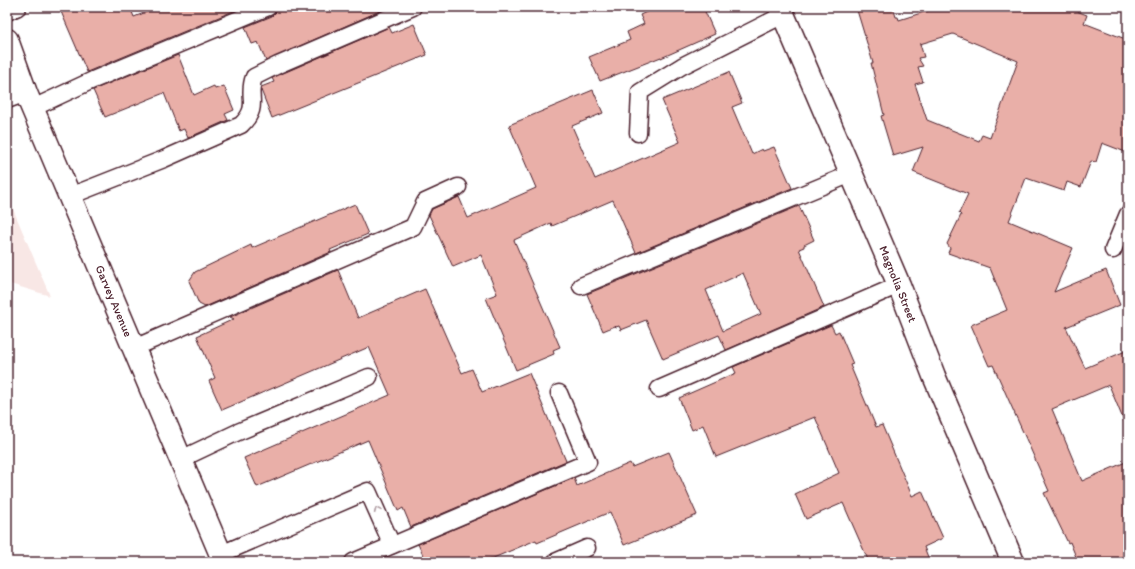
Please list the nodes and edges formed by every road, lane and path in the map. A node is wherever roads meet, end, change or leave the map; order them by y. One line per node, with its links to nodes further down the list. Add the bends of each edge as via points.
1 (18, 7): 5 (lane)
2 (268, 7): 7 (lane, via 93,80)
3 (413, 7): 11 (lane, via 254,77 251,112 241,125)
4 (781, 11): 8 (lane, via 640,92); 9 (street, Magnolia Street)
5 (7, 12)
6 (7, 40): 7 (street, Garvey Avenue)
7 (22, 100): 11 (street, Garvey Avenue)
8 (638, 133)
9 (851, 174): 14 (street, Magnolia Street); 15 (lane)
10 (458, 187): 16 (lane, via 425,202 413,226)
11 (70, 196): 16 (street, Garvey Avenue)
12 (1128, 214): 13 (lane)
13 (1113, 250)
14 (899, 285): 18 (lane); 26 (street, Magnolia Street, via 934,376)
15 (581, 286)
16 (134, 348): 20 (street, Garvey Avenue)
17 (369, 377): 20 (lane)
18 (659, 389)
19 (559, 393): 21 (lane, via 588,462)
20 (181, 459): 23 (street, Garvey Avenue)
21 (392, 545): 23 (lane, one-way to 23, via 368,491 274,531); 24 (lane)
22 (587, 548): 25 (lane)
23 (223, 558)
24 (353, 562)
25 (555, 562)
26 (1014, 562)

